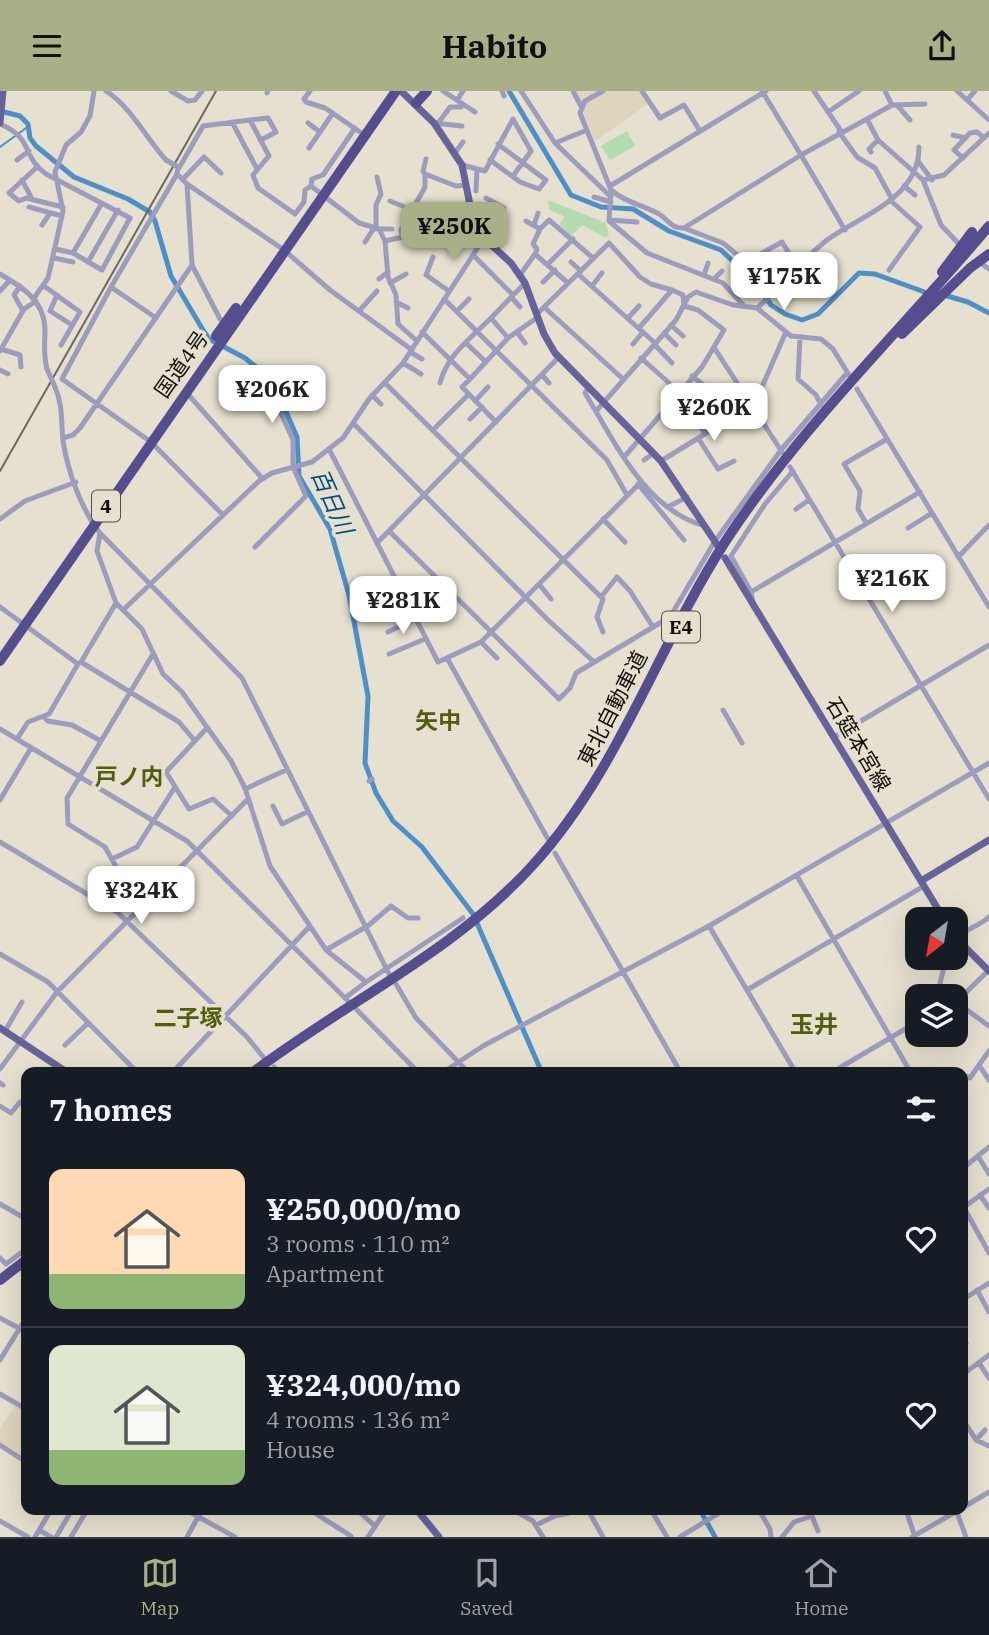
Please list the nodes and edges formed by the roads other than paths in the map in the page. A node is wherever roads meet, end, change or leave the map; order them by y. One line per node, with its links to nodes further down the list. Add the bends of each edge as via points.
1 (3, 91): 33 (main road)
2 (94, 91): 78 (street, via 87,123 66,145)
3 (106, 91): 71 (street, bridge, via 122,103 136,126)
4 (171, 91): 5 (street, via 188,101)
5 (202, 91)
6 (310, 91): 32 (street, via 306,102)
7 (390, 91): 26 (highway, 国道4号 / 4)
8 (399, 91): 24 (main road); 26 (highway, 国道4号 / 4)
9 (427, 91): 24 (highway)
10 (443, 91): 22 (street)
11 (463, 91): 22 (street)
12 (521, 91): 53 (street)
13 (573, 91): 28 (street)
14 (603, 91): 28 (street)
15 (642, 91): 44 (street, via 660,118 682,104)
16 (814, 91): 31 (street)
17 (859, 91): 31 (street)
18 (885, 91): 27 (street)
19 (957, 91): 23 (street)
20 (975, 91): 23 (street)
21 (764, 92): 44 (street); 60 (street)
22 (457, 100): 30 (street)
23 (967, 100): 37 (street)
24 (416, 103): 40 (main road)
25 (925, 104): 27 (street)
26 (383, 105): 42 (highway, 国道4号 / 4); 84 (highway, 国道4号 / 4)
27 (895, 105): 34 (street); 36 (street)
28 (581, 106): 43 (street)
29 (461, 107): 40 (street, via 450,107)
30 (475, 112)
31 (828, 112): 45 (street)
32 (333, 113): 42 (street); 46 (street)
33 (1, 118): 57 (street, via 20,134)
34 (866, 119): 45 (street); 50 (street)
35 (250, 120): 38 (street); 51 (street); 51 (street, via 268,118 275,132)
36 (910, 120)
37 (989, 120)
38 (232, 122): 69 (street); 71 (street, via 203,126)
39 (308, 123): 46 (street)
40 (436, 123): 41 (street); 59 (main road)
41 (462, 127)
42 (358, 130): 84 (highway, 国道4号 / 4)
43 (587, 130): 53 (street); 86 (street)
44 (700, 131): 86 (street)
45 (840, 131): 60 (street); 91 (street, via 857,157 876,168)
46 (320, 132): 56 (street)
47 (953, 135): 49 (street)
48 (987, 136): 49 (street, via 976,132); 61 (street)
49 (965, 138): 61 (street, via 954,149)
50 (878, 139): 58 (street); 73 (street)
51 (261, 140): 69 (street, via 269,156)
52 (463, 142): 59 (street)
53 (555, 143): 86 (street)
54 (498, 144): 65 (street); 66 (street); 66 (street, via 513,119 531,151)
55 (919, 147): 63 (street)
56 (309, 148)
57 (29, 151): 64 (street); 68 (street)
58 (871, 152)
59 (455, 153): 67 (main road)
60 (801, 155): 108 (street); 112 (street)
61 (963, 158): 80 (street)
62 (426, 159): 74 (street)
63 (918, 159): 73 (street); 80 (street)
64 (17, 160)
65 (490, 160): 70 (street, via 485,171); 75 (street)
66 (523, 162): 75 (street); 75 (street, via 546,180 539,189)
67 (462, 165): 70 (street); 82 (main road)
68 (37, 167): 77 (street); 78 (street)
69 (257, 169): 84 (street, via 252,178 257,188 292,213 304,202 305,190)
70 (477, 169): 85 (street)
71 (178, 170): 81 (street); 161 (street)
72 (221, 173): 81 (street, via 204,157)
73 (914, 173): 79 (street); 83 (street)
74 (425, 174): 82 (street, via 456,186); 96 (street, via 425,187)
75 (513, 176)
76 (377, 177): 109 (street, via 381,194)
77 (22, 180): 90 (street); 90 (street, via 9,194 19,201)
78 (56, 180): 93 (street); 95 (street)
79 (923, 180): 80 (street); 121 (street, via 941,225)
80 (932, 180)
81 (185, 181): 124 (street); 138 (street)
82 (466, 185): 115 (main road)
83 (904, 186): 87 (street); 91 (street)
84 (317, 191): 109 (street, via 359,223); 124 (highway, 国道4号 / 4)
85 (476, 191)
86 (611, 195): 88 (street); 102 (street); 108 (street)
87 (915, 195)
88 (594, 197)
89 (486, 198): 115 (street, via 503,208 495,224)
90 (32, 199): 95 (street)
91 (892, 200): 112 (street); 141 (street, via 920,227)
92 (390, 201): 96 (street)
93 (102, 203): 97 (street); 125 (street)
94 (29, 207): 99 (street)
95 (63, 208): 101 (street)
96 (414, 208): 98 (street); 117 (street, via 401,230)
97 (118, 209): 132 (street); 132 (street, via 131,221 102,270)
98 (424, 212)
99 (50, 213): 101 (street); 105 (street)
100 (538, 213): 106 (street)
101 (62, 216): 123 (street)
102 (609, 219): 104 (street); 150 (street, via 647,254)
103 (526, 221): 106 (street)
104 (637, 222)
105 (42, 225)
106 (534, 225): 111 (street)
107 (989, 226): 162 (highway)
108 (684, 228): 139 (street, via 723,243 746,262 782,242)
109 (376, 229): 110 (street); 119 (street); 120 (street)
110 (392, 229)
111 (539, 230): 118 (street, via 549,220); 126 (street, via 533,244)
112 (845, 230): 139 (street, via 826,241)
113 (424, 232): 115 (street, via 433,216)
114 (972, 232): 162 (highway)
115 (480, 235): 128 (street); 149 (main road)
116 (989, 235): 162 (highway)
117 (402, 237): 119 (street); 122 (street)
118 (573, 239): 131 (street); 137 (street)
119 (384, 241): 144 (street)
120 (365, 242)
121 (960, 245)
122 (406, 246)
123 (55, 249): 125 (street); 130 (street)
124 (282, 249): 186 (street); 193 (highway, 国道4号 / 4); 212 (highway, 国道4号 / 4)
125 (73, 253): 132 (street)
126 (535, 254): 137 (street); 149 (street)
127 (989, 254): 162 (highway)
128 (473, 255): 168 (street); 172 (street)
129 (433, 257): 168 (street, via 426,275)
130 (54, 258): 134 (street); 159 (street)
131 (593, 258): 145 (street); 163 (street, via 611,243 640,277)
132 (88, 262)
133 (571, 262): 145 (street)
134 (73, 263)
135 (708, 263): 150 (street)
136 (980, 263): 140 (street)
137 (548, 264): 142 (street)
138 (192, 265): 190 (street); 193 (street)
139 (799, 269): 171 (street)
140 (989, 269)
141 (889, 270)
142 (555, 271): 154 (street); 157 (street)
143 (722, 271): 152 (street)
144 (388, 272): 151 (street); 155 (street)
145 (579, 272): 157 (street); 160 (street)
146 (602, 273): 160 (street)
147 (0, 274): 153 (street)
148 (406, 274): 155 (street)
149 (520, 275): 156 (main road)
150 (704, 275): 152 (street)
151 (379, 279)
152 (714, 279): 166 (street)
153 (10, 280): 158 (street); 164 (street)
154 (543, 282)
155 (390, 283): 176 (street)
156 (525, 283): 172 (street); 189 (main road)
157 (568, 283): 182 (street)
158 (20, 286): 173 (street); 185 (street, via 14,295)
159 (44, 286): 170 (street); 173 (street)
160 (592, 286): 192 (street)
161 (111, 287): 190 (street); 246 (street, via 61,375 63,381)
162 (940, 288): 371 (highway, 東北自動車道 / E4, via 795,456 730,544 582,812 529,877)
163 (672, 290): 179 (street, via 682,295); 196 (street)
164 (0, 291)
165 (377, 291): 186 (street)
166 (732, 291): 169 (street, via 739,287); 180 (street)
167 (821, 291): 171 (street)
168 (449, 292): 174 (street)
169 (744, 293)
170 (57, 295): 194 (street, via 50,311); 194 (street, via 79,309)
171 (773, 295): 184 (street)
172 (512, 296): 177 (street); 181 (street)
173 (35, 299): 185 (street); 258 (street, bridge, via 44,316 47,369 60,401)
174 (444, 299): 187 (street); 198 (street)
175 (469, 299): 187 (street)
176 (396, 302): 183 (street); 205 (street, via 398,324)
177 (502, 306): 188 (street); 191 (street)
178 (639, 306): 192 (street)
179 (684, 306): 180 (street, via 696,292); 195 (street); 213 (street, via 696,309 724,330)
180 (744, 306): 184 (street)
181 (520, 307)
182 (544, 307): 189 (street); 232 (street)
183 (408, 308)
184 (757, 308): 201 (street)
185 (23, 311): 214 (street)
186 (359, 311): 215 (street)
187 (457, 311): 197 (street)
188 (508, 313)
189 (538, 316): 199 (street); 217 (main road)
190 (156, 318): 246 (street)
191 (491, 318): 197 (street); 203 (street)
192 (628, 318): 196 (street)
193 (225, 323): 212 (highway, 国道4号 / 4)
194 (72, 325): 210 (street)
195 (671, 325): 200 (street); 202 (street)
196 (641, 330): 207 (street); 209 (street)
197 (477, 331): 206 (street); 216 (street)
198 (422, 332): 205 (street); 220 (street)
199 (517, 332): 203 (street); 208 (street)
200 (664, 333): 207 (street); 211 (street)
201 (785, 334): 204 (street); 248 (street)
202 (683, 336)
203 (508, 338): 216 (street)
204 (800, 338): 249 (street, via 798,379); 249 (street, via 827,343 849,375)
205 (417, 341): 215 (street)
206 (466, 342): 220 (street); 221 (street)
207 (654, 343): 218 (street); 223 (street)
208 (525, 344)
209 (633, 344)
210 (61, 345)
211 (676, 345)
212 (214, 346): 240 (highway, 国道4号 / 4); 262 (highway, 国道4号 / 4)
213 (715, 349): 230 (street); 248 (street)
214 (1, 350): 224 (street, via 20,355)
215 (411, 351): 219 (street); 222 (street)
216 (496, 351): 221 (street); 236 (street)
217 (559, 357): 229 (street); 237 (main road)
218 (641, 358): 232 (street); 242 (street)
219 (422, 359)
220 (450, 359): 231 (street); 234 (street)
221 (486, 362): 231 (street)
222 (403, 363): 227 (street); 233 (street)
223 (672, 363)
224 (21, 367)
225 (0, 370): 226 (street)
226 (8, 374)
227 (421, 374)
228 (257, 375): 271 (street, via 268,384 293,440)
229 (542, 375): 235 (street); 236 (street)
230 (692, 376): 242 (street); 252 (street, via 705,384)
231 (470, 379): 241 (street, via 462,387)
232 (623, 379): 245 (street)
233 (385, 383): 243 (street); 256 (street)
234 (440, 383)
235 (549, 383)
236 (531, 385): 254 (street); 277 (street, via 607,460)
237 (589, 386): 245 (main road); 251 (street, via 585,393)
238 (488, 387): 244 (street)
239 (857, 389): 261 (street)
240 (186, 392): 262 (highway, 国道4号 / 4); 272 (street)
241 (469, 394): 244 (street); 256 (street)
242 (677, 394): 257 (street); 260 (street)
243 (372, 395): 247 (street); 255 (street)
244 (475, 401): 250 (street)
245 (604, 401): 251 (street); 260 (main road)
246 (97, 403): 258 (street, via 76,432); 262 (street)
247 (381, 404)
248 (753, 404): 252 (street); 265 (street)
249 (821, 405): 265 (street)
250 (482, 407): 253 (street); 254 (street)
251 (597, 410): 266 (street)
252 (730, 418): 257 (street)
253 (470, 419)
254 (496, 422): 267 (street)
255 (354, 424): 263 (street); 276 (street)
256 (433, 431): 267 (street)
257 (705, 433): 259 (street)
258 (63, 438): 273 (street)
259 (698, 438): 269 (street); 270 (street, via 718,469)
260 (642, 439): 264 (main road); 266 (street)
261 (887, 439): 275 (street); 289 (street, via 844,464 860,491 858,509)
262 (149, 441): 283 (street); 288 (highway, 国道4号 / 4)
263 (329, 449): 271 (street); 297 (street)
264 (654, 453): 268 (street); 269 (main road)
265 (782, 453): 299 (street)
266 (625, 456): 274 (street)
267 (460, 458): 276 (street); 303 (street)
268 (644, 460)
269 (661, 461): 278 (main road)
270 (734, 461)
271 (296, 466): 272 (street); 300 (street, via 306,496)
272 (262, 478): 283 (street)
273 (76, 482): 285 (street, via 25,501); 288 (street)
274 (639, 484): 277 (street); 280 (street); 295 (street)
275 (920, 492): 282 (street); 289 (street)
276 (425, 494): 293 (street); 307 (street)
277 (626, 495): 286 (street)
278 (687, 496): 280 (street); 291 (main road)
279 (809, 501): 281 (street); 296 (street); 306 (street, via 791,469 731,556)
280 (668, 507): 291 (street, via 682,518)
281 (796, 509)
282 (932, 513): 287 (street); 292 (street)
283 (223, 515): 305 (street)
284 (943, 515): 287 (street)
285 (0, 519)
286 (603, 519): 298 (street); 303 (street)
287 (936, 520): 301 (street)
288 (92, 522): 294 (street); 316 (highway, 国道4号 / 4)
289 (866, 523): 296 (street)
290 (989, 525): 301 (street)
291 (706, 526): 299 (main road)
292 (908, 528)
293 (389, 531): 297 (street); 319 (street)
294 (100, 533): 305 (street); 310 (street, via 98,554)
295 (684, 540)
296 (833, 542): 306 (street); 332 (street)
297 (377, 543): 315 (street)
298 (625, 543)
299 (716, 543): 317 (street, via 672,615)
300 (255, 547)
301 (958, 557): 313 (street)
302 (725, 558): 311 (main road, 石筵本宮線)
303 (563, 560): 304 (street); 308 (street)
304 (539, 584): 307 (street); 309 (street)
305 (152, 585): 314 (street); 345 (street, via 242,678)
306 (751, 591): 311 (street)
307 (527, 595): 319 (street); 331 (street)
308 (601, 597): 317 (street, via 617,577); 320 (street, via 597,617)
309 (551, 599)
310 (116, 603): 314 (street); 330 (street)
311 (753, 603): 338 (main road, 石筵本宮線)
312 (0, 607): 316 (street)
313 (989, 607)
314 (123, 611): 325 (street, via 142,629)
315 (415, 619): 318 (street); 321 (street)
316 (22, 624): 324 (highway, 国道4号 / 4); 329 (highway, 国道4号 / 4); 330 (street)
317 (653, 628): 331 (street)
318 (388, 632)
319 (491, 632): 322 (street); 331 (street, via 559,699 576,673)
320 (603, 632)
321 (425, 639): 326 (street); 327 (street, via 438,661)
322 (481, 642): 327 (street); 328 (street)
323 (989, 645): 332 (street)
324 (0, 653)
325 (153, 654): 333 (street); 336 (street, via 163,674)
326 (389, 654)
327 (447, 658): 359 (street)
328 (498, 658)
329 (0, 661)
330 (79, 662): 333 (street); 335 (street)
331 (594, 662)
332 (920, 686): 338 (street); 346 (street)
333 (131, 691): 340 (street); 341 (street, via 179,722)
334 (723, 710): 342 (street)
335 (44, 717): 339 (street, via 28,722); 340 (street)
336 (207, 728): 341 (street); 349 (street)
337 (0, 729): 339 (street)
338 (834, 737): 357 (main road, 石筵本宮線)
339 (17, 739): 343 (street)
340 (101, 741): 347 (street)
341 (195, 741): 348 (street, via 166,770)
342 (742, 743)
343 (31, 748): 347 (street); 352 (street)
344 (989, 763): 346 (street)
345 (286, 770): 349 (street); 354 (street)
346 (974, 773): 351 (street); 357 (street)
347 (79, 777): 356 (street); 363 (street, via 67,797 68,824 104,846)
348 (175, 786): 355 (street, via 190,810 213,799); 356 (street)
349 (245, 789): 350 (street)
350 (248, 799): 355 (street); 373 (street, via 270,866)
351 (989, 799)
352 (0, 800)
353 (273, 806): 354 (street, via 282,824)
354 (307, 812): 375 (street)
355 (232, 816): 361 (street)
356 (154, 821): 361 (street); 363 (street, via 137,847)
357 (887, 824): 364 (street); 365 (main road, 石筵本宮線)
358 (989, 840): 365 (main road)
359 (549, 841)
360 (0, 842): 370 (street)
361 (197, 851): 366 (street); 377 (street)
362 (555, 853): 383 (street)
363 (112, 859): 366 (street)
364 (797, 876): 372 (street); 376 (street)
365 (922, 883): 367 (main road, 石筵本宮線); 376 (street)
366 (147, 902): 370 (street)
367 (937, 907)
368 (989, 917): 374 (street)
369 (418, 918): 375 (street, via 408,918 390,906)
370 (127, 922): 388 (street); 389 (street)
371 (472, 923): 382 (street); 407 (highway, 東北自動車道 / E4); 408 (highway, 東北自動車道 / E4)
372 (709, 926): 383 (street); 387 (street)
373 (309, 927): 377 (street); 378 (street)
374 (968, 927)
375 (365, 928): 378 (street); 382 (street)
376 (834, 939): 387 (street); 397 (street)
377 (291, 944): 384 (street, via 346,999); 392 (street)
378 (326, 950): 384 (street)
379 (968, 950): 381 (main road)
380 (0, 954): 389 (street)
381 (988, 969): 394 (street, via 956,1002)
382 (388, 972): 384 (street)
383 (624, 973): 402 (street); 412 (street)
384 (366, 982)
385 (203, 984): 388 (street)
386 (396, 984): 402 (street, via 416,1018)
387 (747, 990): 413 (street)
388 (196, 991): 392 (street)
389 (57, 992): 393 (street); 398 (street)
390 (22, 1002): 396 (street)
391 (357, 1010): 409 (street)
392 (222, 1016): 401 (street); 406 (street)
393 (88, 1023): 399 (street); 405 (street)
394 (989, 1025)
395 (905, 1029): 397 (street)
396 (2, 1030): 398 (main road)
397 (891, 1037): 414 (street); 415 (street)
398 (20, 1041): 404 (main road); 416 (street)
399 (65, 1045)
400 (989, 1051): 403 (street)
401 (264, 1058)
402 (458, 1060): 410 (street); 411 (street)
403 (979, 1065): 417 (street); 418 (street)
404 (55, 1067)
405 (132, 1067)
406 (177, 1067)
407 (261, 1067)
408 (269, 1067)
409 (413, 1067)
410 (449, 1067)
411 (464, 1067)
412 (678, 1067)
413 (792, 1067)
414 (841, 1067)
415 (908, 1067)
416 (0, 1069)
417 (968, 1077)
418 (989, 1080)
419 (21, 1102): 420 (street, via 12,1113)
420 (0, 1107)
421 (989, 1147): 422 (street)
422 (978, 1156): 423 (street); 424 (street)
423 (968, 1162)
424 (989, 1174)
425 (989, 1189): 426 (street)
426 (980, 1195): 427 (street); 429 (street)
427 (968, 1202)
428 (0, 1204): 431 (street)
429 (989, 1208)
430 (968, 1214): 433 (street)
431 (21, 1216)
432 (21, 1253): 435 (street)
433 (989, 1253)
434 (0, 1258): 435 (street)
435 (6, 1264): 437 (street)
436 (21, 1264): 439 (highway)
437 (0, 1269)
438 (21, 1270): 441 (highway)
439 (0, 1280)
440 (989, 1283): 442 (street)
441 (0, 1286)
442 (977, 1290): 443 (street); 444 (street)
443 (968, 1296)
444 (989, 1312)
445 (0, 1318): 446 (street)
446 (21, 1330)
447 (21, 1334): 449 (street)
448 (989, 1355): 450 (street)
449 (0, 1360)
450 (979, 1363): 451 (street); 452 (street)
451 (968, 1371)
452 (989, 1378)
453 (0, 1394): 454 (street)
454 (21, 1406)
455 (968, 1428): 457 (street)
456 (985, 1430): 457 (street)
457 (975, 1440): 459 (street)
458 (0, 1445): 460 (street)
459 (989, 1446)
460 (21, 1459)
461 (989, 1492): 462 (street)
462 (968, 1505)
463 (48, 1515): 487 (street)
464 (69, 1515): 493 (street)
465 (82, 1515): 494 (street)
466 (195, 1515): 482 (street)
467 (318, 1515): 498 (street)
468 (363, 1515): 486 (street)
469 (383, 1515): 486 (street)
470 (421, 1515): 500 (main road)
471 (521, 1515): 485 (street)
472 (561, 1515): 483 (street)
473 (590, 1515): 502 (street)
474 (654, 1515): 503 (street)
475 (716, 1515): 490 (street)
476 (762, 1515): 504 (street)
477 (807, 1515): 505 (street)
478 (812, 1515): 488 (street)
479 (907, 1515): 506 (street)
480 (951, 1515): 506 (street)
481 (960, 1515): 507 (street)
482 (198, 1517): 495 (street); 496 (street)
483 (552, 1517): 485 (street)
484 (0, 1521): 489 (street)
485 (536, 1525): 501 (street)
486 (375, 1526): 499 (street)
487 (39, 1530): 492 (street); 493 (street)
488 (818, 1531)
489 (18, 1534): 491 (street)
490 (683, 1536)
491 (28, 1537)
492 (35, 1537)
493 (54, 1537)
494 (71, 1537)
495 (187, 1537)
496 (235, 1537)
497 (345, 1537): 498 (street)
498 (352, 1537)
499 (368, 1537)
500 (439, 1537)
501 (543, 1537)
502 (603, 1537)
503 (667, 1537)
504 (771, 1537)
505 (782, 1537)
506 (914, 1537)
507 (966, 1537)

